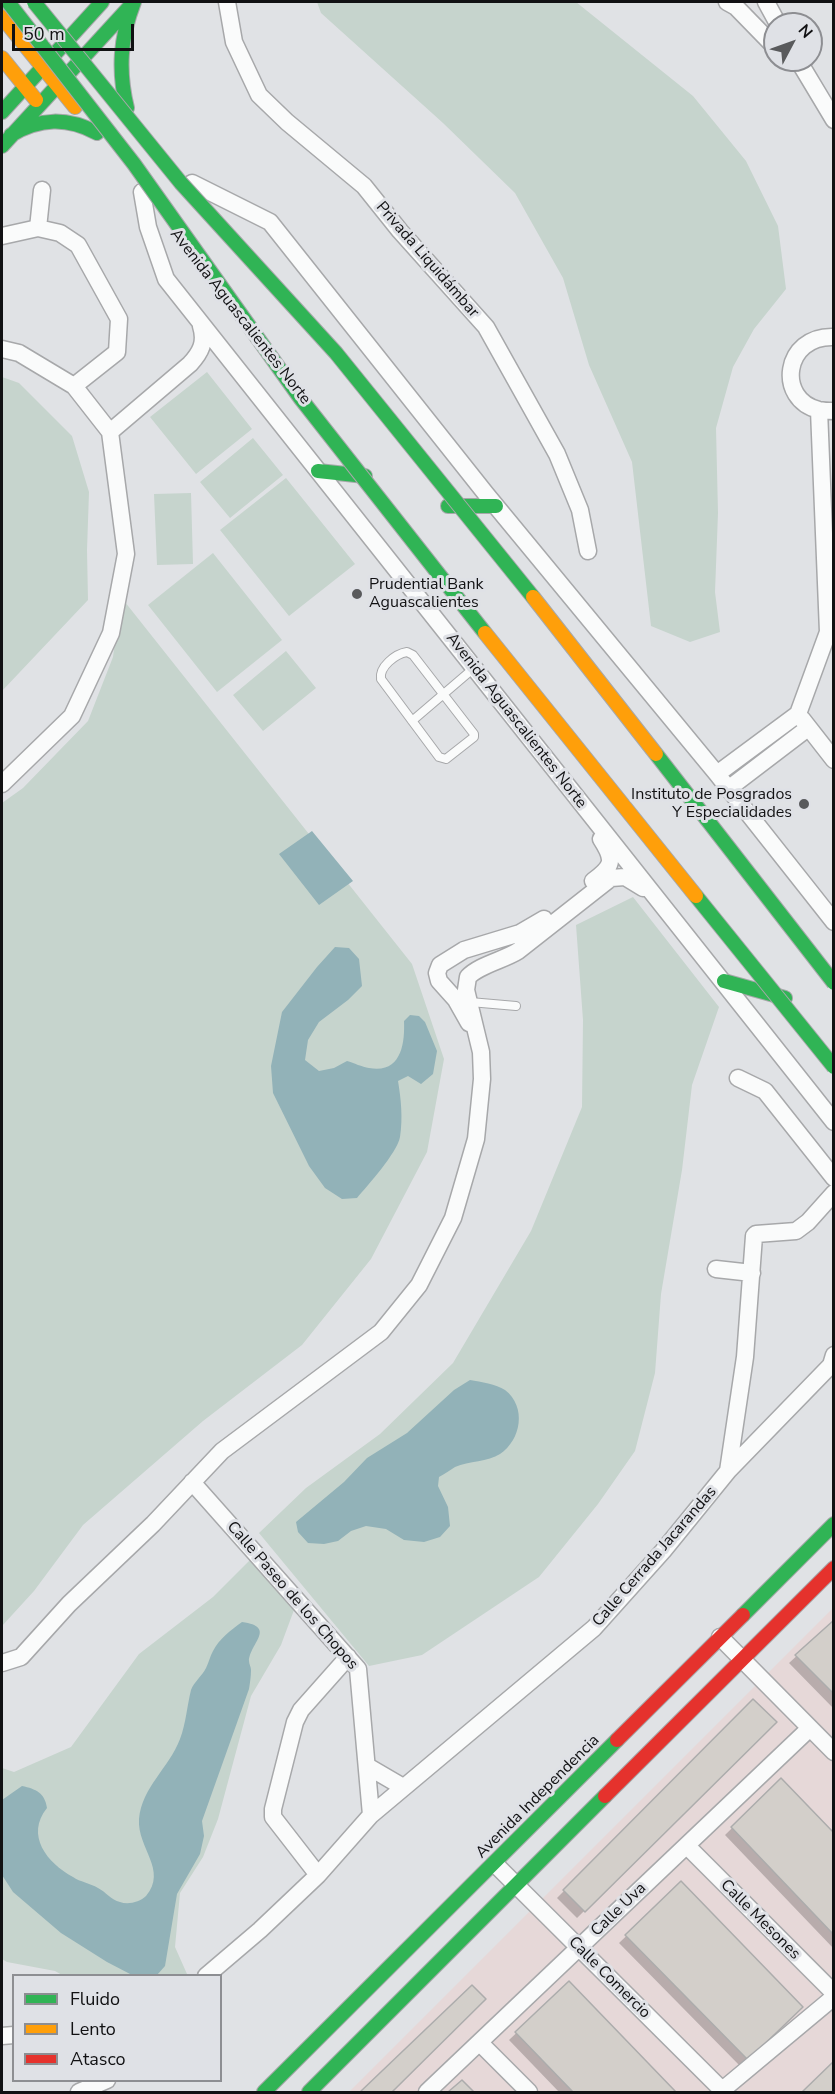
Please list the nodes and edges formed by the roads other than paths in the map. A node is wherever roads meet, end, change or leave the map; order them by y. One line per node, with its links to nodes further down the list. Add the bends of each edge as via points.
1 (8, 2): 62 (main road, bridge, via 134,164 309,409 556,724)
2 (34, 2): 55 (main road, bridge, via 181,183 343,362 572,646)
3 (46, 2): 9 (main road)
4 (102, 2): 9 (main road)
5 (134, 2): 11 (main road); 20 (main road, via 120,52)
6 (227, 2): 42 (street, Privada Liquidámbar, via 234,42 260,95 364,186 486,327 557,454 580,510)
7 (727, 2): 10 (street)
8 (2, 17): 13 (main road, Avenida Aguascalientes Norte)
9 (72, 35): 11 (main road); 13 (main road)
10 (763, 35)
11 (87, 53): 17 (main road); 20 (main road)
12 (2, 58): 18 (main road)
13 (42, 69): 17 (main road, Avenida Aguascalientes Norte); 18 (main road)
14 (800, 72): 16 (street)
15 (805, 72): 16 (street)
16 (810, 82): 22 (street)
17 (57, 86): 19 (main road); 23 (main road, Avenida Aguascalientes Norte)
18 (25, 88): 19 (main road); 21 (main road)
19 (39, 105): 24 (main road)
20 (127, 108): 25 (main road)
21 (2, 112)
22 (834, 120)
23 (97, 133): 24 (main road, via 76,123 53,120 31,124); 27 (main road, Avenida Aguascalientes Norte)
24 (6, 140)
25 (192, 183): 40 (main road); 41 (street, via 270,222)
26 (42, 190): 28 (street)
27 (142, 192): 30 (street, Avenida Aguascalientes Norte, via 148,227 166,279); 39 (main road, Avenida Aguascalientes Norte)
28 (38, 228): 29 (street); 35 (street, via 60,233 78,244 119,319 117,352)
29 (2, 236)
30 (201, 325): 33 (street, via 203,345); 34 (street, Avenida Aguascalientes Norte)
31 (834, 337): 36 (street, via 822,336 808,342 791,365 796,393 806,404)
32 (2, 349): 35 (street, via 19,352)
33 (190, 364): 34 (street, via 212,356); 37 (street)
34 (232, 364): 38 (street, Avenida Aguascalientes Norte)
35 (74, 386): 37 (street)
36 (826, 410): 46 (street, via 828,632)
37 (110, 432): 49 (street, via 126,554 111,633 72,716)
38 (318, 471): 39 (main road); 43 (street, Avenida Aguascalientes Norte)
39 (365, 476): 57 (main road, Avenida Aguascalientes Norte)
40 (448, 506): 41 (main road); 56 (main road)
41 (496, 506): 48 (street)
42 (588, 551)
43 (474, 668): 44 (lane); 51 (street, Avenida Aguascalientes Norte)
44 (444, 694): 45 (lane); 45 (lane, via 474,737 442,759); 45 (lane, via 407,652 382,668 381,679)
45 (412, 721)
46 (803, 721): 47 (street); 48 (street); 50 (street)
47 (834, 760)
48 (717, 774): 50 (street)
49 (2, 784)
50 (728, 789): 53 (street)
51 (571, 793): 52 (street, Avenida Aguascalientes Norte); 60 (street, via 608,849 610,865 528,929 464,950 440,965 438,981 456,1000)
52 (656, 898): 54 (street, Avenida Aguascalientes Norte); 58 (street, via 629,878 611,878 519,951 472,973 465,986)
53 (834, 922)
54 (724, 981): 57 (main road); 64 (street, Avenida Aguascalientes Norte)
55 (834, 982)
56 (834, 993)
57 (785, 998): 61 (main road, Avenida Aguascalientes Norte)
58 (470, 1002): 59 (lane); 60 (street)
59 (516, 1006)
60 (478, 1036): 71 (street, via 482,1079 476,1139 453,1218 419,1285 381,1332 222,1451)
61 (834, 1060)
62 (834, 1067)
63 (738, 1078): 65 (street, via 765,1091)
64 (834, 1122)
65 (834, 1178)
66 (834, 1193): 68 (street, Calle Cerrada Jacarandas, via 796,1231 754,1235)
67 (716, 1269): 68 (street)
68 (752, 1273): 70 (street, Calle Cerrada Jacarandas, via 745,1357)
69 (834, 1355): 70 (street, via 831,1365)
70 (728, 1471): 81 (street, Calle Cerrada Jacarandas, via 594,1628)
71 (192, 1482): 75 (street, Calle Paseo de los Chopos); 77 (street, via 21,1657)
72 (834, 1524): 74 (main road, Avenida Independencia)
73 (834, 1568): 76 (main road)
74 (720, 1637): 76 (street); 84 (main road, Avenida Independencia)
75 (348, 1657): 80 (street, Calle Paseo de los Chopos, via 360,1675); 85 (street, via 295,1722 273,1809 273,1817)
76 (741, 1659): 78 (street); 86 (main road)
77 (2, 1663)
78 (810, 1728): 79 (street); 83 (street, Calle Uva)
79 (834, 1752)
80 (367, 1766): 81 (street); 82 (street, Calle Paseo de los Chopos)
81 (403, 1787): 82 (street, Calle Cerrada Jacarandas)
82 (371, 1815): 85 (street)
83 (687, 1846): 87 (street, Calle Uva); 89 (street, Calle Mesones)
84 (495, 1864): 86 (street, Calle Comercio); 94 (main road, Avenida Independencia)
85 (318, 1875): 88 (street)
86 (517, 1886): 87 (street, Calle Comercio); 92 (main road)
87 (579, 1948): 90 (street, Calle Uva); 97 (street, Calle Comercio)
88 (208, 1974)
89 (834, 1995): 97 (street)
90 (480, 2043): 95 (street, Calle Uva); 96 (street)
91 (102, 2082): 93 (street)
92 (315, 2090)
93 (79, 2092)
94 (264, 2092)
95 (427, 2092)
96 (529, 2092)
97 (722, 2092)

